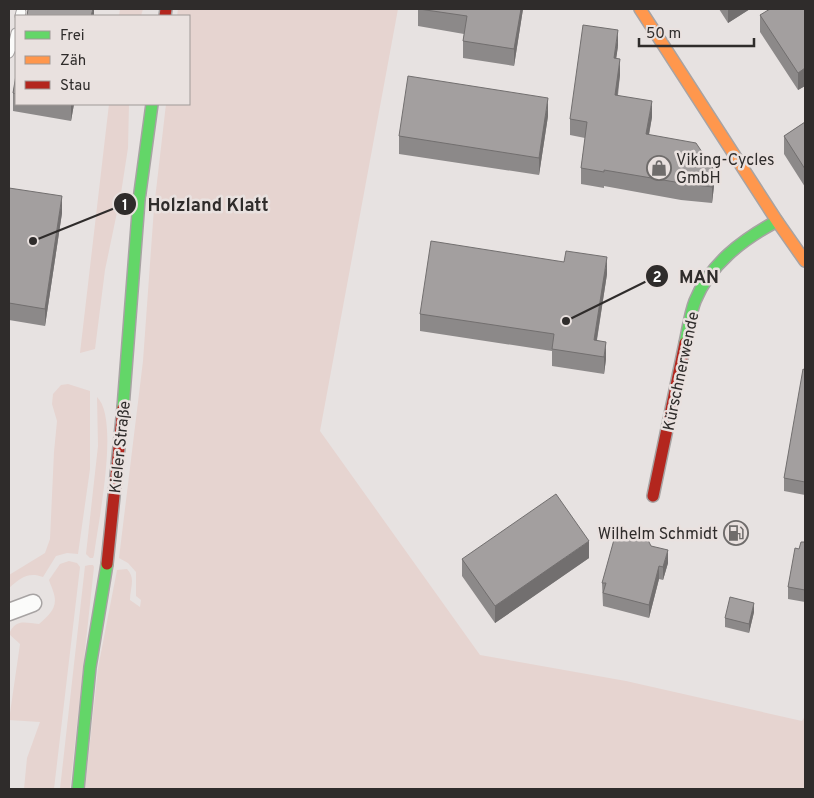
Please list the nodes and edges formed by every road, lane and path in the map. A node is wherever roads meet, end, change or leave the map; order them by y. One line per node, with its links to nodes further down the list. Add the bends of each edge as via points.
1 (640, 9): 5 (main road)
2 (15, 38): 3 (lane)
3 (9, 53)
4 (152, 105): 10 (main road, Kieler Straße, via 140,200 109,543 90,667)
5 (777, 221): 6 (main road); 7 (main road, Kürschnerwende, via 725,257 707,279 694,303)
6 (805, 261)
7 (653, 496)
8 (33, 603): 9 (street)
9 (9, 612)
10 (78, 789)

